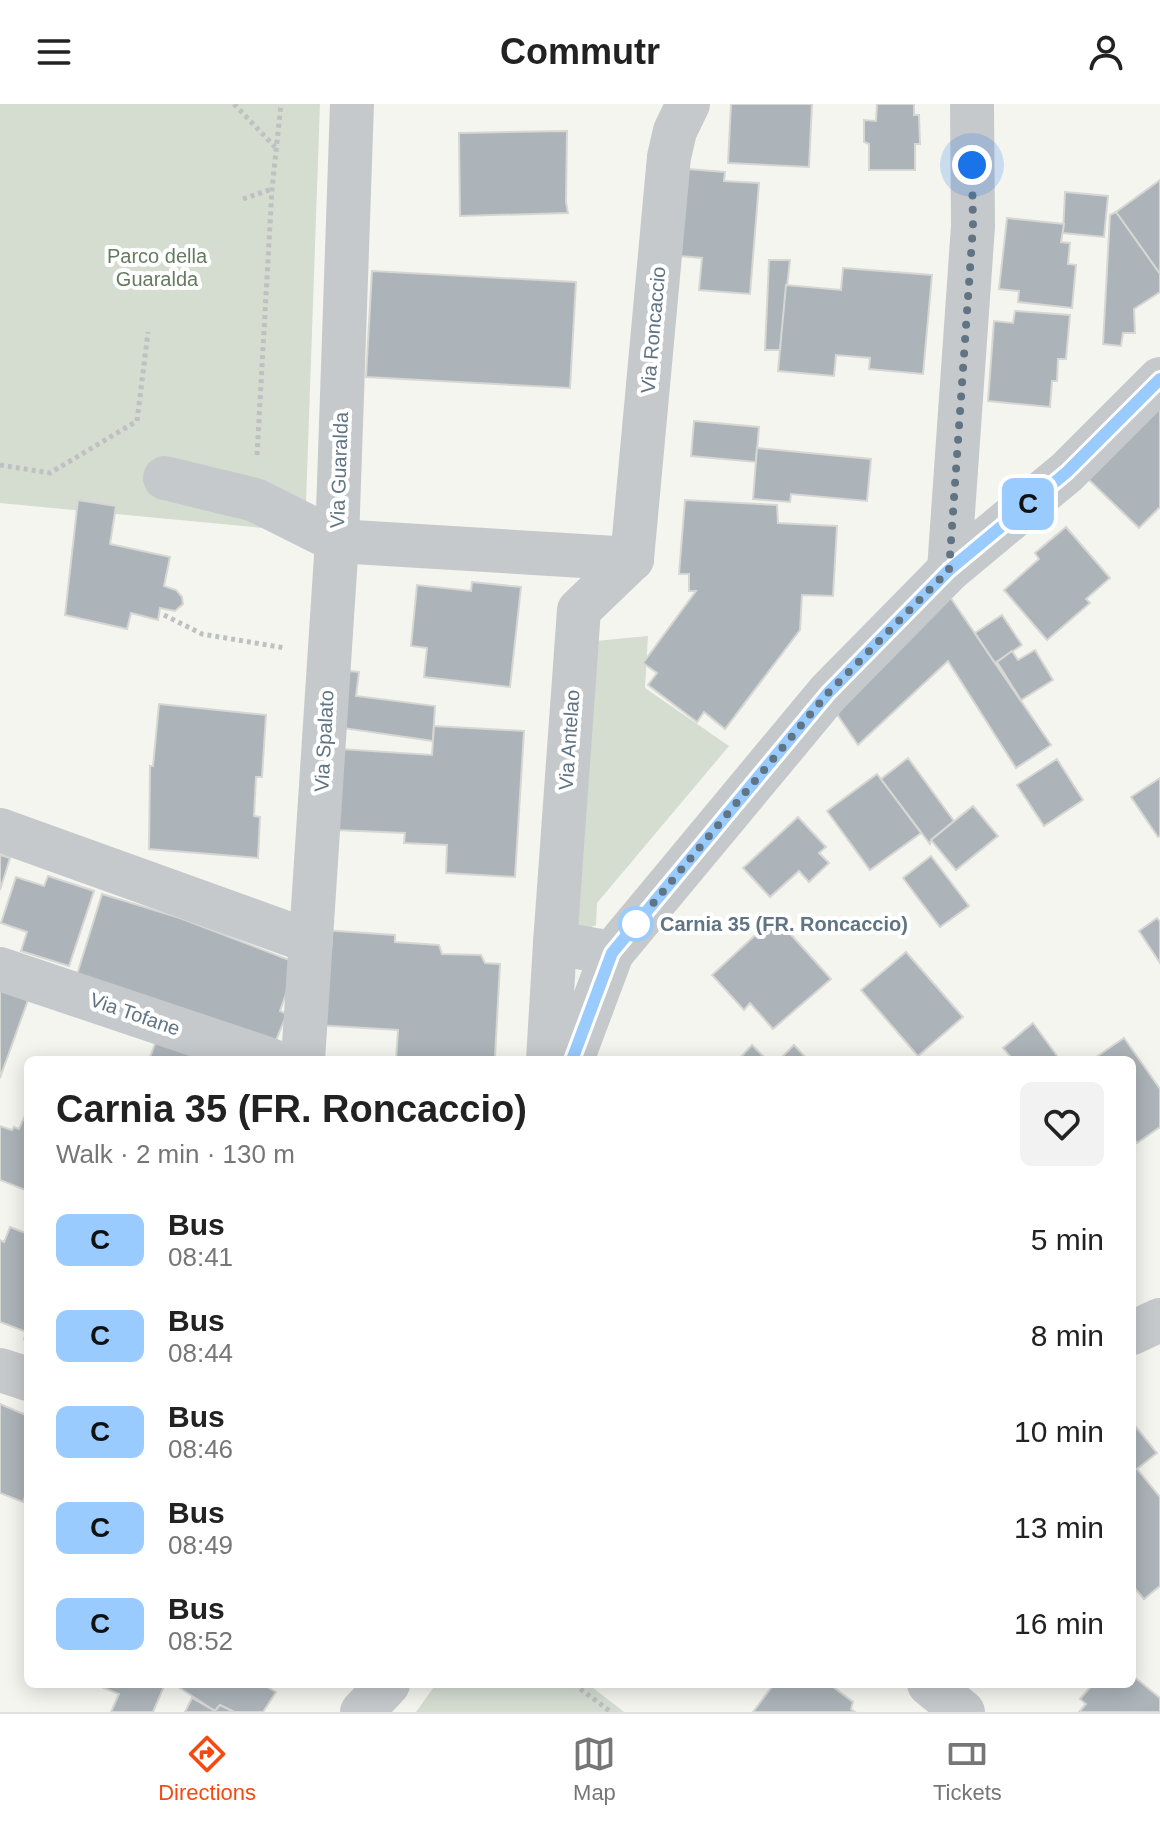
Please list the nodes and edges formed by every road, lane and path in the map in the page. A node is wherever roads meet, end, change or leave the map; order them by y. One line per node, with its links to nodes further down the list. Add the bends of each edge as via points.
1 (234, 104): 6 (path)
2 (281, 104): 6 (path)
3 (352, 104): 14 (street, Via Guaralda)
4 (688, 104): 15 (street, Via Roncaccio, via 669,157)
5 (972, 104): 16 (street, via 973,226)
6 (276, 148): 7 (path)
7 (272, 189): 8 (path); 11 (path)
8 (243, 199)
9 (148, 332): 12 (path, via 137,421 50,473)
10 (1160, 379): 16 (street, via 1067,472)
11 (258, 428)
12 (0, 465)
13 (165, 478): 14 (street, via 255,500)
14 (337, 541): 15 (street, Via Guaralda); 18 (street, Via Spalato)
15 (632, 559): 21 (street, Via Antelao, via 579,610)
16 (949, 570): 22 (street, via 828,693)
17 (164, 615): 18 (path, via 202,634)
18 (329, 655): 20 (street, Via Spalato)
19 (0, 830): 20 (street)
20 (311, 942): 25 (street, Via Spalato)
21 (555, 943): 22 (street); 26 (street, Via Antelao)
22 (612, 953): 27 (street)
23 (0, 969): 24 (street, Via Tofane)
24 (259, 1056)
25 (303, 1056)
26 (548, 1056)
27 (573, 1056)
28 (1160, 1320): 29 (street)
29 (1136, 1331)
30 (0, 1370): 31 (street)
31 (24, 1378)
32 (384, 1688): 35 (street)
33 (579, 1688): 36 (path)
34 (934, 1688): 37 (street)
35 (362, 1712)
36 (611, 1712)
37 (963, 1712)

